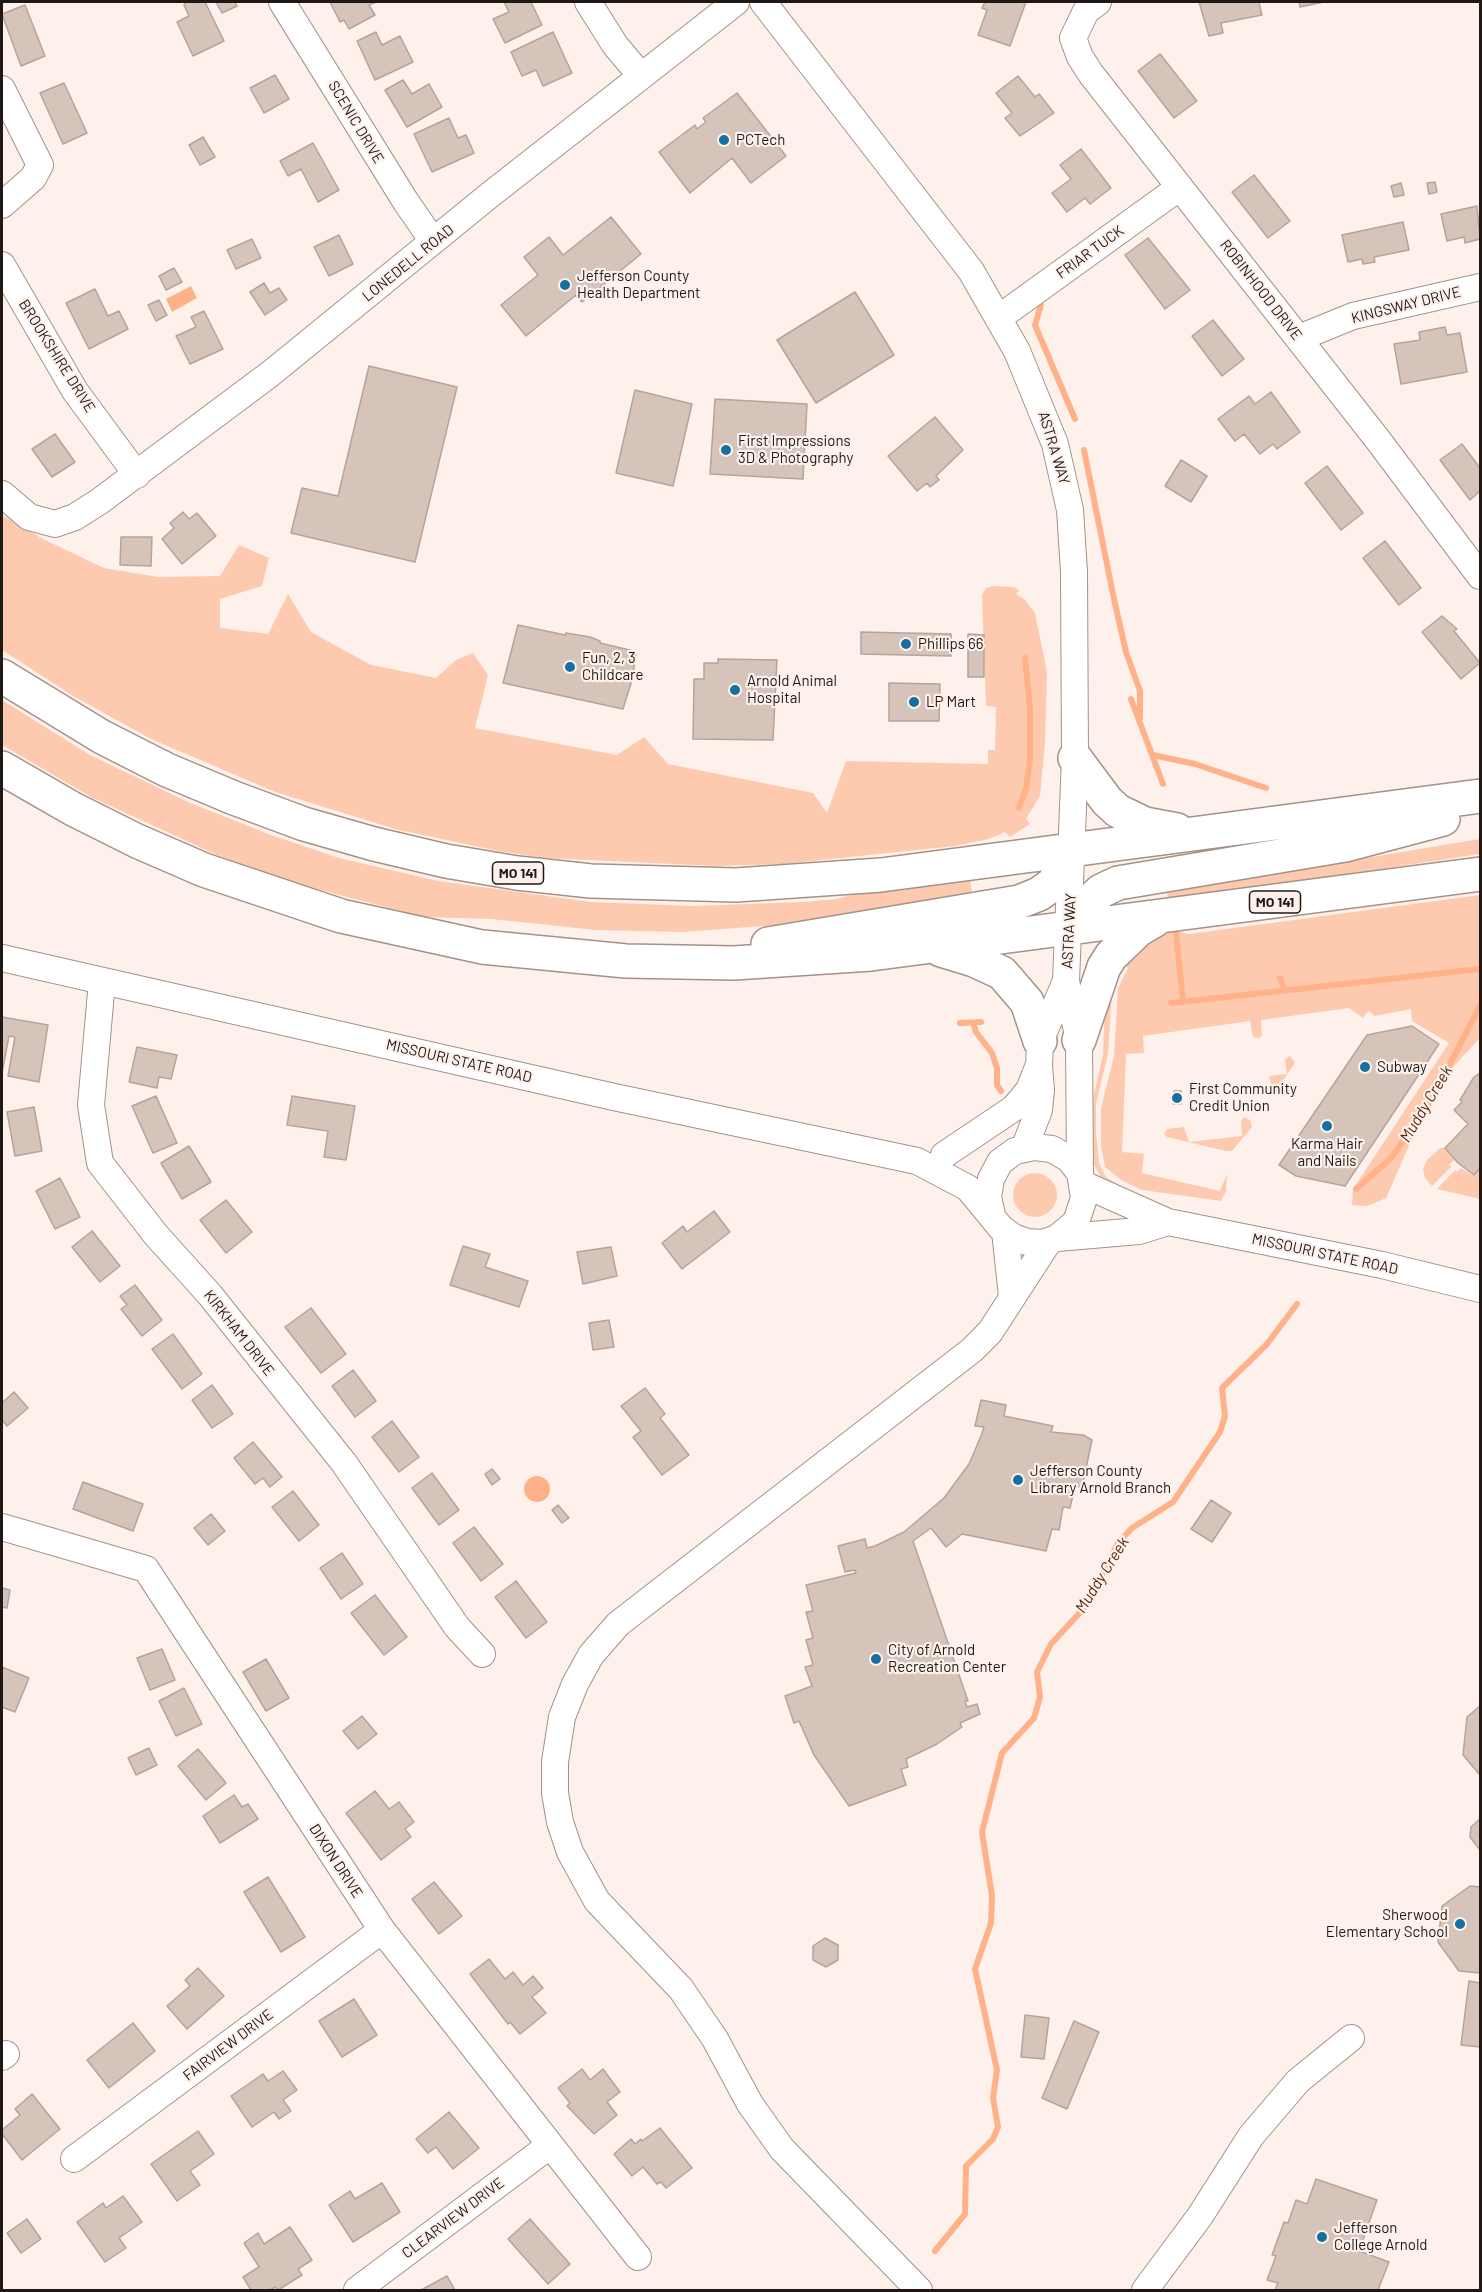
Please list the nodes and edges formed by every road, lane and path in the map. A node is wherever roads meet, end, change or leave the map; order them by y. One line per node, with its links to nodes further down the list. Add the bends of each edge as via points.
1 (282, 2): 10 (street, SCENIC DRIVE, via 405,202)
2 (588, 2): 6 (street, via 615,45)
3 (736, 2): 6 (street, LONEDELL ROAD)
4 (764, 2): 13 (street, ASTRA WAY, via 955,248)
5 (1098, 2): 8 (street, ROBINHOOD DRIVE, via 1086,11 1073,38 1080,57)
6 (641, 76): 10 (street, LONEDELL ROAD)
7 (2, 89): 9 (street, via 40,165 33,178)
8 (1180, 187): 13 (street, FRIAR TUCK); 14 (street, ROBINHOOD DRIVE)
9 (2, 205)
10 (434, 241): 15 (street, LONEDELL ROAD, via 279,367)
11 (2, 265): 15 (street, BROOKSHIRE DRIVE, via 75,391)
12 (1480, 287): 14 (street, KINGSWAY DRIVE, via 1353,316)
13 (1000, 317): 19 (street, ASTRA WAY, via 1044,411 1066,488 1074,572)
14 (1299, 338): 17 (street, ROBINHOOD DRIVE)
15 (137, 475): 16 (street, LONEDELL ROAD, via 75,517 55,524 29,517)
16 (2, 494)
17 (1480, 576)
18 (2, 676): 24 (highway, MO 141, via 102,737 234,798 374,844 517,873 638,884 736,885 881,875)
19 (1075, 758): 23 (highway, via 1118,811 1145,824); 24 (street, ASTRA WAY)
20 (2, 768): 30 (highway, MO 141, via 147,845 214,873 341,916 482,946 552,956)
21 (1480, 796): 23 (highway, MO 141)
22 (1480, 809): 27 (highway, via 1344,845 1118,883 1101,891)
23 (1199, 834): 24 (highway, MO 141)
24 (1072, 852): 27 (street, ASTRA WAY); 30 (highway, via 1053,884 1018,903)
25 (1480, 874): 26 (highway, MO 141)
26 (1160, 918): 27 (highway, MO 141); 33 (highway, via 1138,930 1111,956)
27 (1069, 930): 28 (highway, MO 141); 32 (street, ASTRA WAY)
28 (931, 947): 30 (highway, MO 141, via 798,960); 34 (highway, via 1002,973 1028,1002)
29 (2, 958): 31 (street, MISSOURI STATE ROAD)
30 (662, 963)
31 (102, 981): 37 (street, MISSOURI STATE ROAD); 45 (street, KIRKHAM DRIVE, via 91,1105 99,1163 344,1463 457,1627)
32 (1066, 981): 33 (street, ASTRA WAY); 34 (street, ASTRA WAY)
33 (1079, 1040): 38 (street, ASTRA WAY)
34 (1039, 1054): 35 (street, ASTRA WAY, via 1039,1110); 36 (street, via 1029,1090 1014,1108)
35 (1020, 1150): 36 (street, MISSOURI STATE ROAD); 38 (street, via 1052,1149 1068,1159); 40 (street, via 1000,1162 991,1179 988,1197)
36 (944, 1155): 37 (street, MISSOURI STATE ROAD)
37 (917, 1161): 40 (street, MISSOURI STATE ROAD, via 969,1188)
38 (1082, 1179): 39 (street, MISSOURI STATE ROAD); 41 (street, via 1082,1210 1077,1222)
39 (1168, 1222): 41 (street, MISSOURI STATE ROAD, via 1138,1231); 42 (street, MISSOURI STATE ROAD)
40 (999, 1223): 41 (street, via 1028,1242); 43 (street)
41 (1053, 1239): 43 (street)
42 (1480, 1289)
43 (1012, 1296): 52 (street, via 990,1332 972,1350 618,1624 591,1655 575,1684 562,1718 555,1761 560,1822 570,1851 597,1901 681,1989 715,2039 750,2104 782,2149)
44 (2, 1527): 46 (street, DIXON DRIVE, via 146,1569)
45 (482, 1654)
46 (382, 1930): 48 (street, DIXON DRIVE); 49 (street, FAIRVIEW DRIVE)
47 (1352, 2038): 53 (street, via 1298,2081 1251,2136 1200,2216)
48 (549, 2146): 50 (street, DIXON DRIVE); 51 (street, CLEARVIEW DRIVE)
49 (74, 2159)
50 (638, 2257)
51 (357, 2290)
52 (919, 2290)
53 (1145, 2290)

